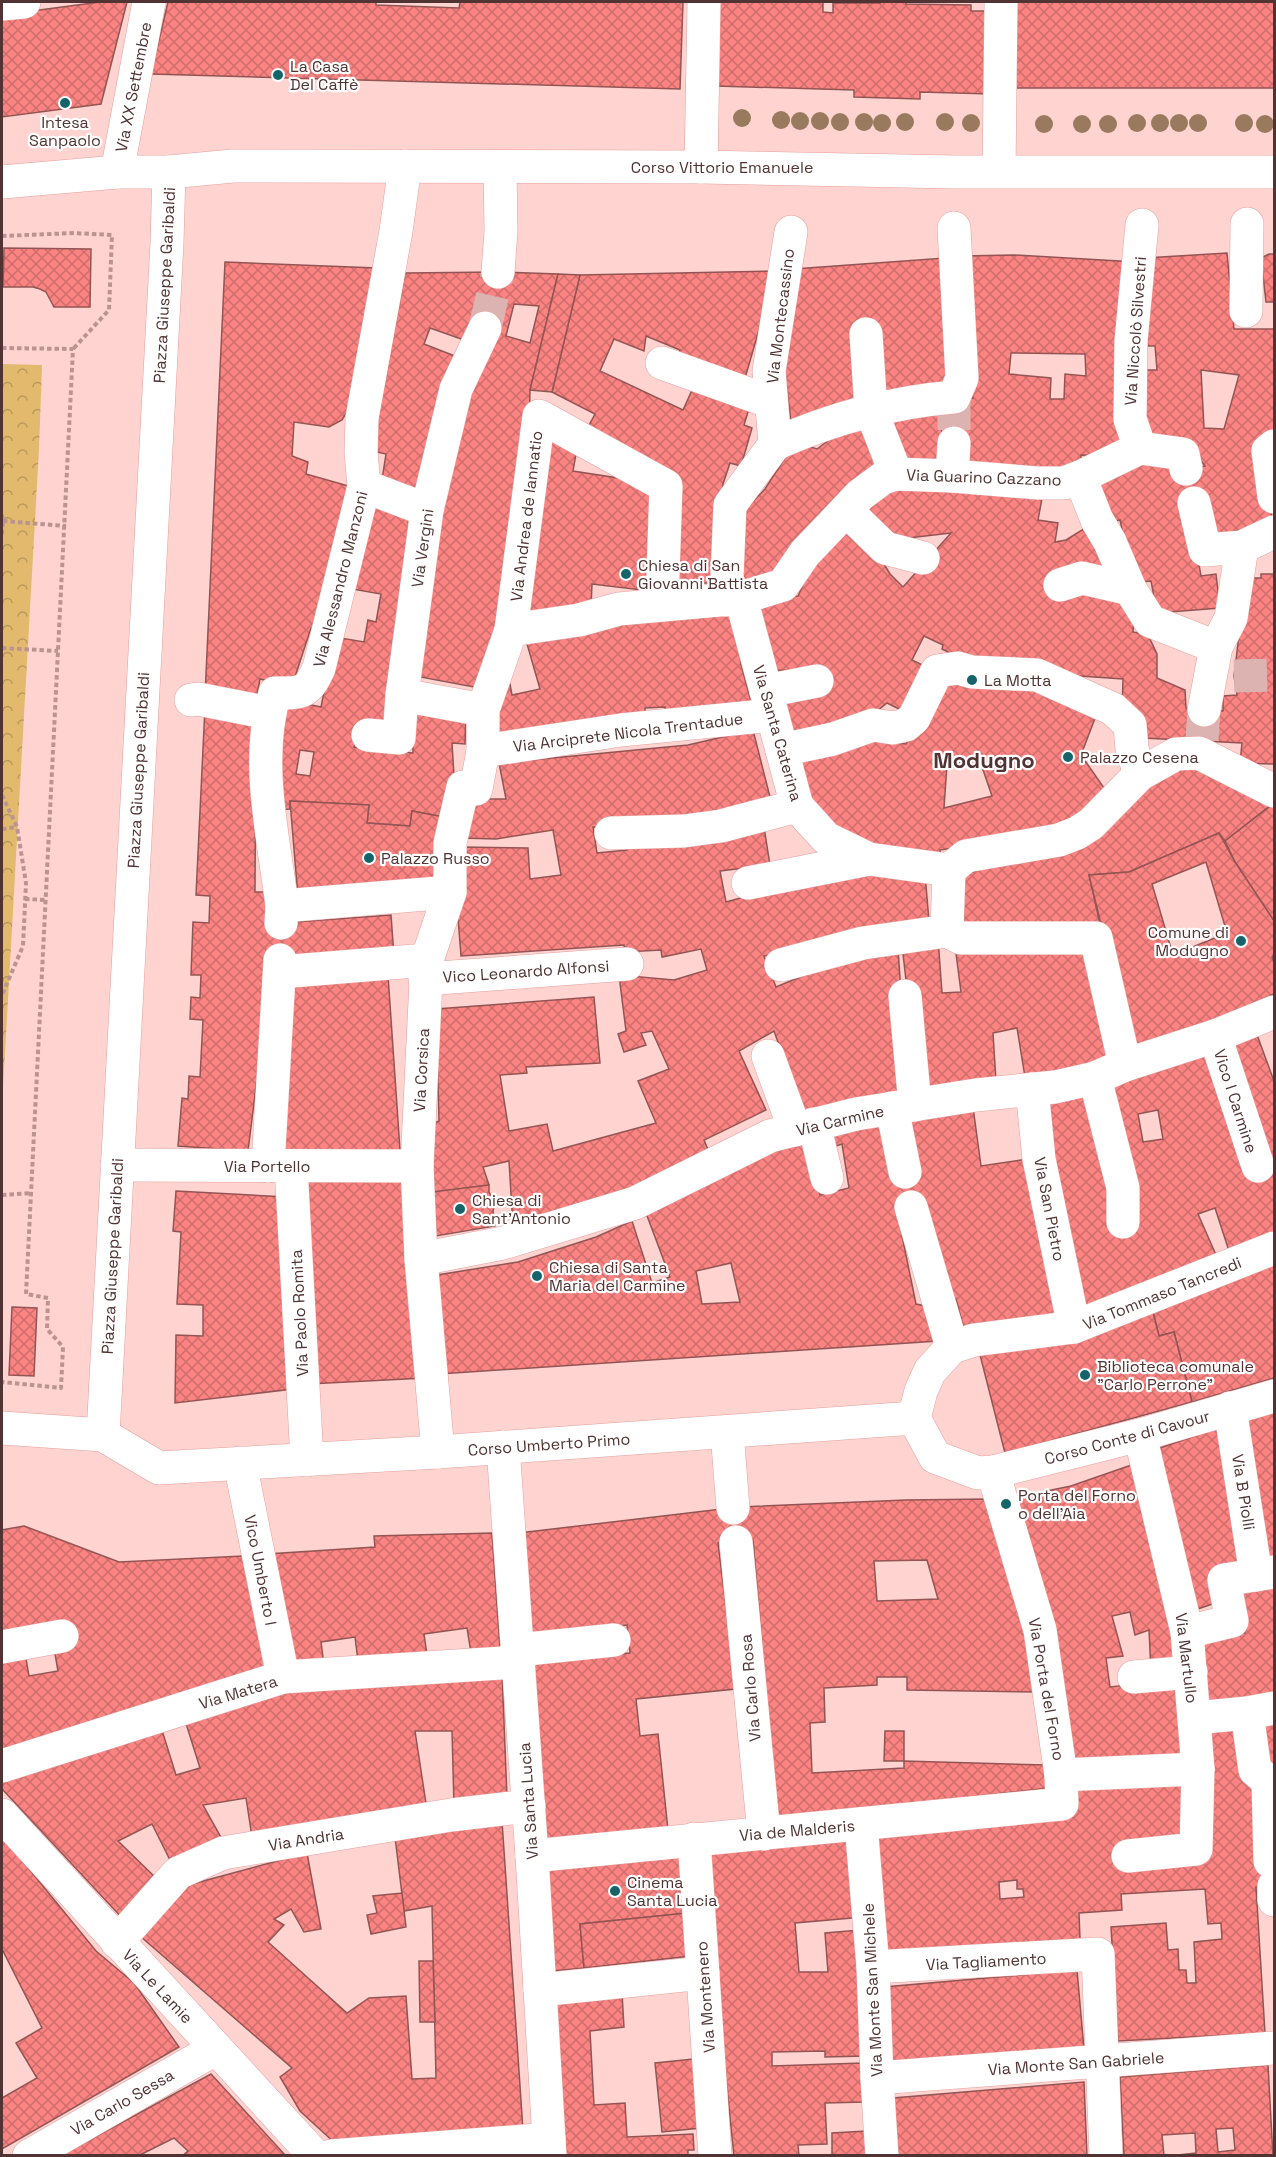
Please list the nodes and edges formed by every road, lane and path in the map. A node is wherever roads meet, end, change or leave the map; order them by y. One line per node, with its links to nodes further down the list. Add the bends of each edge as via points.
1 (24, 2): 5 (street)
2 (149, 2): 10 (street, Via XX Settembre)
3 (704, 2): 8 (street)
4 (1001, 2): 9 (street)
5 (2, 4)
6 (405, 166): 7 (street, Corso Vittorio Emanuele); 11 (street, Corso Vittorio Emanuele, via 233,166); 36 (street, Via Alessandro Manzoni, via 362,418)
7 (500, 167): 8 (street, Corso Vittorio Emanuele); 19 (street)
8 (700, 167): 9 (street, Corso Vittorio Emanuele)
9 (999, 171): 12 (street, Corso Vittorio Emanuele)
10 (117, 172): 11 (street, Piazza Giuseppe Garibaldi); 13 (street, Piazza Giuseppe Garibaldi)
11 (169, 172): 95 (street, Piazza Giuseppe Garibaldi)
12 (1275, 172)
13 (2, 182)
14 (1247, 224): 20 (street)
15 (1142, 225): 31 (street, Via Niccolò Silvestri, via 1131,341 1130,419)
16 (954, 228): 27 (street, via 962,378 954,398)
17 (791, 232): 26 (street, Via Montecassino, via 769,371)
18 (2, 236): 24 (path, via 112,235 109,310)
19 (498, 272)
20 (1246, 311)
21 (485, 328): 39 (street, Via Vergini, via 456,389)
22 (867, 334): 27 (street)
23 (2, 348): 24 (path)
24 (73, 349): 43 (path)
25 (662, 363): 26 (street)
26 (771, 402): 29 (street, Via Montecassino)
27 (871, 410): 29 (street); 33 (street)
28 (954, 443): 34 (street)
29 (775, 444): 50 (street, via 730,505)
30 (1275, 446): 37 (street, via 1268,451)
31 (1140, 448): 32 (street, via 1183,454); 35 (street)
32 (1186, 469)
33 (896, 474): 34 (street, Via Guarino Cazzano); 40 (street, Via Guarino Cazzano, via 883,478)
34 (952, 476): 35 (street, Via Guarino Cazzano, via 1038,483 1064,483)
35 (1080, 477): 49 (street, Via Guarino Cazzano)
36 (364, 486): 39 (street); 61 (street, Via Alessandro Manzoni, via 319,668 310,686 298,693 275,693)
37 (1275, 497)
38 (1194, 503): 46 (street, via 1205,550)
39 (427, 510): 57 (street, Via Vergini)
40 (846, 510): 47 (street, via 885,548); 50 (street, Via Guarino Cazzano, via 805,553 783,585)
41 (2, 515): 42 (path)
42 (3, 521): 43 (path); 45 (path)
43 (66, 526): 54 (path)
44 (1275, 532): 46 (street)
45 (2, 535)
46 (1242, 547): 55 (street)
47 (923, 558)
48 (1060, 585): 49 (street, via 1082,578)
49 (1130, 589): 55 (street, Via Guarino Cazzano, via 1150,621)
50 (733, 599): 51 (street, Via Guarino Cazzano); 59 (street, Via Santa Caterina)
51 (662, 605): 52 (street, Via Guarino Cazzano, via 619,609 579,620); 52 (street, Via Andrea de Iannatio, via 666,486 539,416)
52 (512, 630): 60 (street, Via Corsica)
53 (2, 648): 54 (path)
54 (58, 651): 78 (path)
55 (1220, 666): 62 (street)
56 (817, 681): 59 (street, Via Arciprete Nicola Trentadue)
57 (402, 695): 60 (street); 63 (street, Via Vergini, via 399,738)
58 (191, 700): 61 (street)
59 (769, 703): 64 (street, Via Santa Caterina); 65 (street, Via Arciprete Nicola Trentadue)
60 (483, 710): 65 (street, Via Corsica)
61 (269, 713): 76 (street, via 265,765 281,915)
62 (1202, 734): 66 (street); 67 (street)
63 (368, 735)
64 (782, 750): 66 (street, via 873,725 906,725 914,718 937,671 958,668 1037,675 1113,709 1130,725); 69 (street, Via Santa Caterina)
65 (483, 751): 76 (street, Via Corsica, via 476,789 463,787 450,843)
66 (1140, 774): 74 (street, via 1091,824 1077,833 1059,840 966,856)
67 (1275, 791)
68 (2, 795): 70 (path)
69 (797, 806): 72 (street, via 721,826); 73 (street, Via Santa Caterina, via 826,838)
70 (17, 827): 71 (path); 77 (path)
71 (2, 829)
72 (611, 833)
73 (869, 859): 74 (street, Via Santa Caterina); 75 (street)
74 (949, 870): 79 (street)
75 (748, 883)
76 (450, 892): 82 (street, Via Corsica)
77 (25, 899): 78 (path); 84 (path, via 23,945)
78 (45, 900): 101 (path)
79 (947, 931): 81 (street, via 863,943); 90 (street, via 960,938 1096,938)
80 (627, 964): 82 (street, Vico Leonardo Alfonsi)
81 (781, 965)
82 (426, 970): 96 (street, Vico Leonardo Alfonsi, via 280,966); 97 (street, Via Corsica)
83 (2, 978): 84 (path)
84 (9, 980): 85 (path)
85 (2, 995)
86 (905, 996): 93 (street)
87 (1273, 1019): 88 (street, Via Carmine)
88 (1215, 1036): 90 (street, Via Carmine); 98 (street, Vico I Carmine)
89 (768, 1056): 94 (street)
90 (1125, 1065): 91 (street, Via Carmine)
91 (1095, 1078): 92 (street, Via Carmine); 104 (street, via 1123,1188)
92 (1032, 1089): 93 (street, Via Carmine); 107 (street, Via San Pietro, via 1040,1159)
93 (904, 1106): 94 (street, Via Carmine); 99 (street)
94 (804, 1127): 100 (street); 106 (street, Via Carmine, via 770,1136 635,1203 503,1243)
95 (117, 1165): 96 (street, Via Portello); 115 (street, Piazza Giuseppe Garibaldi)
96 (279, 1166): 97 (street, Via Portello); 119 (street, Via Paolo Romita)
97 (417, 1166): 106 (street, Via Corsica)
98 (1258, 1166)
99 (905, 1172)
100 (827, 1178)
101 (31, 1192): 102 (path); 109 (path, via 26,1294 48,1298 47,1329 63,1347 61,1388)
102 (2, 1195)
103 (910, 1208): 108 (street)
104 (1123, 1222)
105 (1275, 1248): 107 (street, Via Tommaso Tancredi)
106 (421, 1259): 118 (street, Via Corsica)
107 (1074, 1328): 108 (street, Via Tommaso Tancredi, via 974,1340)
108 (952, 1347): 112 (street, via 930,1371)
109 (2, 1382)
110 (1275, 1396): 111 (street, Corso Conte di Cavour)
111 (1230, 1408): 116 (street, Corso Conte di Cavour); 124 (street, Via B Piolli)
112 (914, 1418): 114 (street, Corso Umberto Primo); 121 (street, via 935,1457)
113 (2, 1428): 115 (street)
114 (727, 1432): 117 (street, Corso Umberto Primo); 122 (street)
115 (103, 1435): 120 (street, Corso Umberto Primo, via 159,1468)
116 (1140, 1435): 121 (street, Corso Conte di Cavour); 125 (street, Via Martullo)
117 (503, 1447): 118 (street, Corso Umberto Primo); 129 (street, Via Santa Lucia)
118 (438, 1452): 119 (street, Corso Umberto Primo)
119 (307, 1460): 120 (street, Corso Umberto Primo)
120 (240, 1463): 131 (street, Vico Umberto I)
121 (986, 1472): 137 (street, Via Porta del Forno, via 1040,1630)
122 (733, 1508)
123 (736, 1542): 141 (street, Via Carlo Rosa)
124 (1266, 1574): 125 (street, via 1224,1580 1232,1621)
125 (1187, 1632): 130 (street, Via Martullo)
126 (62, 1636): 128 (street)
127 (614, 1640): 129 (street, Via Matera)
128 (2, 1647)
129 (519, 1656): 131 (street, Via Matera); 138 (street, Via Santa Lucia)
130 (1191, 1672): 132 (street); 134 (street, Via Martullo)
131 (283, 1677): 135 (street, Via Matera)
132 (1134, 1677)
133 (1261, 1710): 134 (street); 145 (street, via 1255,1770 1268,1781)
134 (1195, 1718): 136 (street, Via Martullo)
135 (2, 1766)
136 (1198, 1769): 137 (street, Via de Malderis); 144 (street, Via Martullo, via 1196,1849)
137 (1062, 1789): 140 (street, Via de Malderis)
138 (529, 1806): 143 (street, Via Santa Lucia); 146 (street, Via Andria, via 223,1853 178,1873)
139 (2, 1815): 146 (street, Via Le Lamie)
140 (861, 1824): 141 (street, Via de Malderis); 147 (street, Via Monte San Michele)
141 (764, 1834): 142 (street, Via de Malderis)
142 (694, 1839): 143 (street, Via de Malderis); 148 (street, Via Montenero)
143 (532, 1856): 149 (street, Via Santa Lucia)
144 (1128, 1856)
145 (1273, 1883)
146 (117, 1942): 151 (street, Via Le Lamie)
147 (873, 1967): 152 (street, Via Tagliamento, via 1098,1954); 153 (street, Via Monte San Michele)
148 (703, 1974): 149 (street); 158 (street, Via Montenero)
149 (540, 1990): 154 (street, Via Santa Lucia)
150 (1275, 2048): 152 (street, Via Monte San Gabriele)
151 (215, 2049): 155 (street, Via Carlo Sessa); 156 (street, Via Le Lamie)
152 (1103, 2061): 153 (street, Via Monte San Gabriele); 160 (street)
153 (877, 2078): 159 (street, Via Monte San Michele)
154 (550, 2147): 157 (street)
155 (29, 2156)
156 (315, 2156)
157 (332, 2156)
158 (715, 2156)
159 (882, 2156)
160 (1106, 2156)

